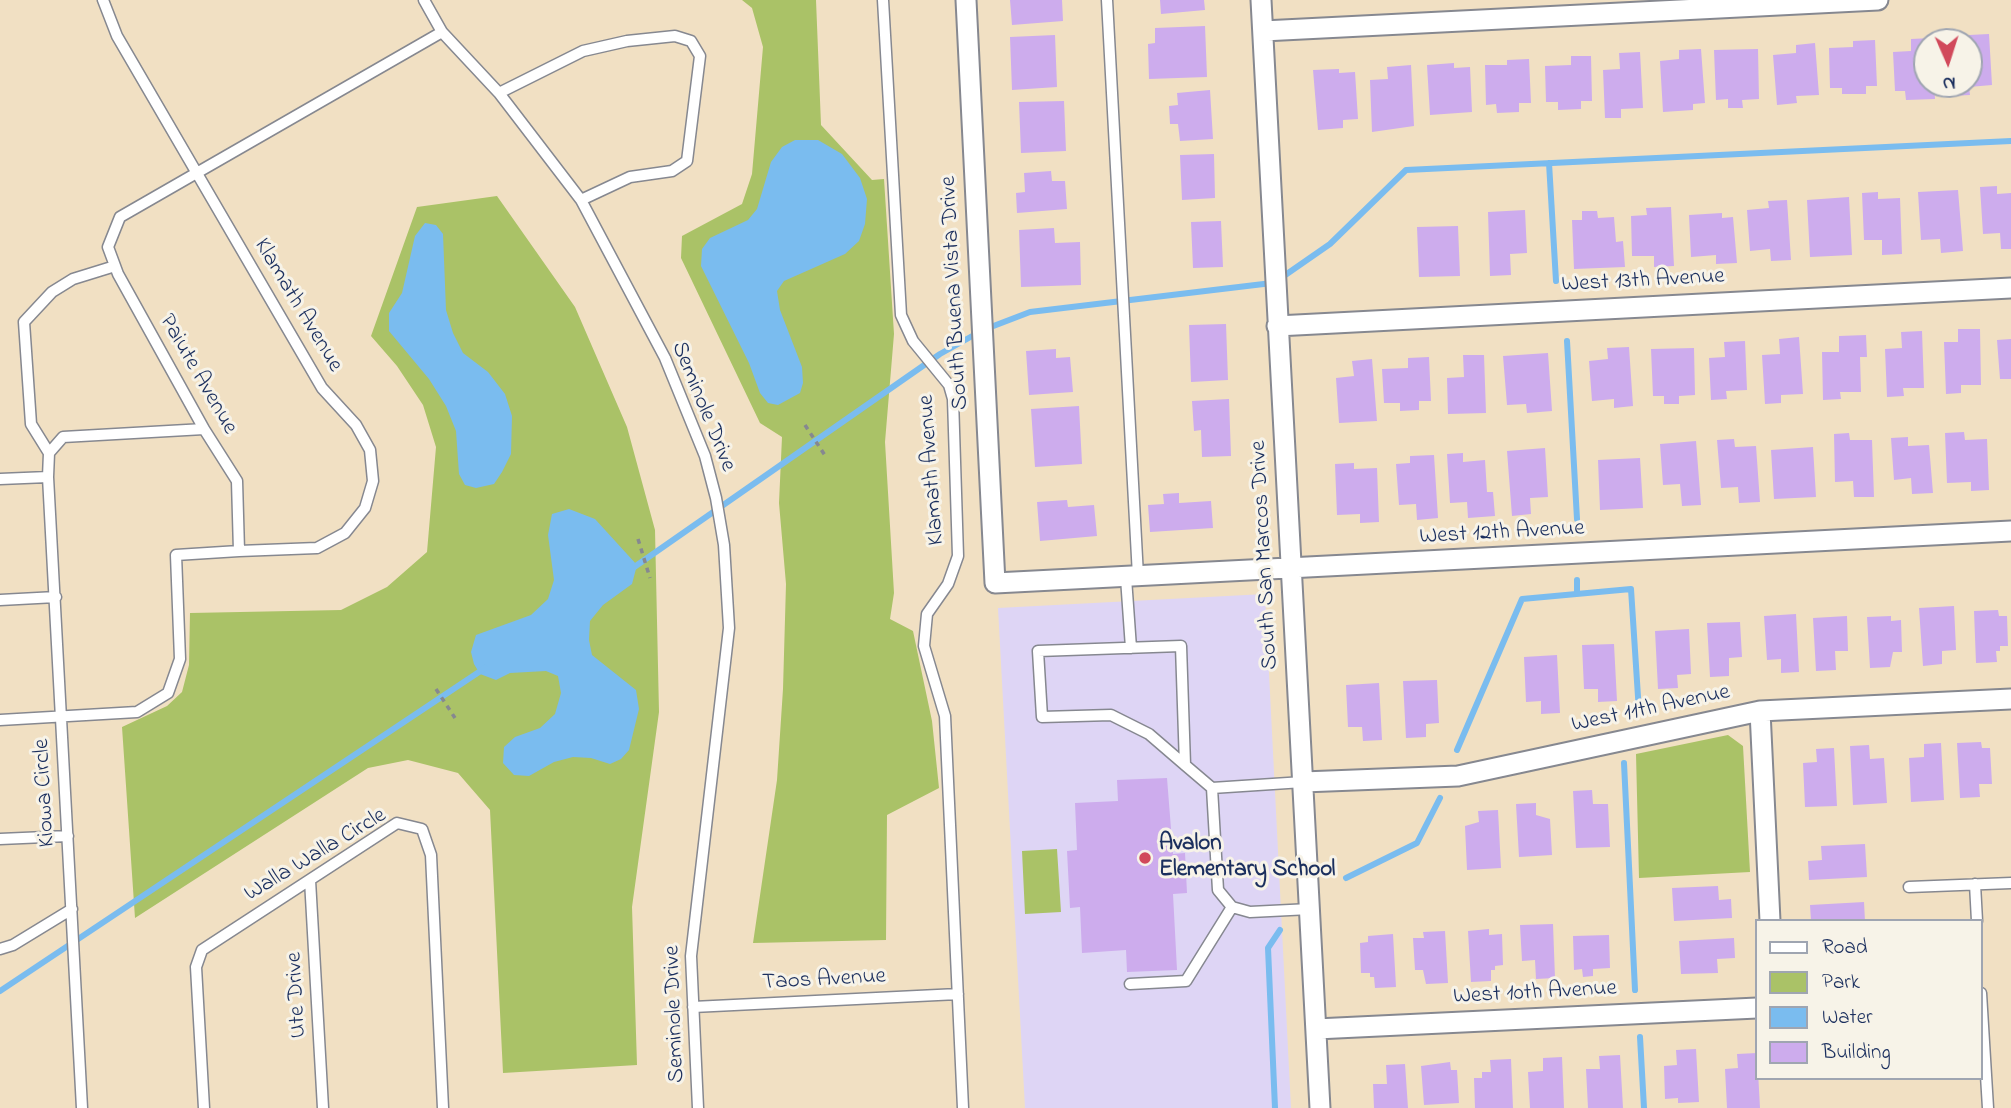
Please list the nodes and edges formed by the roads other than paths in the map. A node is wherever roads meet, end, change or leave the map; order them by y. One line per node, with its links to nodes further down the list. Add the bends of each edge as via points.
1 (103, 0): 11 (lane, Klamath Avenue, via 117,36)
2 (424, 0): 9 (lane, Seminole Drive)
3 (883, 0): 48 (lane, Klamath Avenue, via 901,315 913,341 949,385 953,399 958,556 948,584 927,614 924,646 945,716)
4 (966, 0): 24 (street, South Buena Vista Drive)
5 (1107, 0): 23 (lane)
6 (1261, 0): 8 (street, South San Marcos Drive)
7 (1878, 0): 8 (street)
8 (1263, 31): 15 (street, South San Marcos Drive)
9 (442, 32): 10 (lane, Seminole Drive); 11 (lane, Paiute Avenue)
10 (499, 93): 12 (lane, Seminole Drive); 12 (lane, via 583,51 675,36 691,41 700,56 687,161 673,172 630,177)
11 (196, 174): 13 (lane, Paiute Avenue, via 120,217 108,247); 21 (lane, Klamath Avenue, via 322,388 356,425 370,450 373,481 365,508 345,533 317,548)
12 (581, 200): 49 (lane, Seminole Drive, via 665,358 705,456 722,528 729,628 691,956)
13 (115, 266): 16 (lane, Paiute Avenue); 17 (lane, via 73,279 51,292 24,322 31,424)
14 (2011, 288): 15 (street, West 13th Avenue)
15 (1277, 326): 22 (street, South San Marcos Drive)
16 (204, 429): 17 (lane, via 63,436); 21 (lane, Paiute Avenue, via 237,481)
17 (48, 453): 18 (lane, Kiowa Circle)
18 (48, 477): 19 (lane); 25 (lane, Kiowa Circle)
19 (0, 479)
20 (2011, 531): 22 (street, West 12th Avenue)
21 (239, 551): 30 (lane, via 176,555 180,659 168,693 137,712)
22 (1291, 570): 23 (street, West 12th Avenue); 33 (street, South San Marcos Drive)
23 (1132, 577): 24 (street, West 12th Avenue); 27 (lane)
24 (995, 583)
25 (56, 597): 26 (lane); 30 (lane, Kiowa Circle)
26 (0, 600)
27 (1131, 648): 32 (lane, via 1181,646); 32 (lane, via 1038,651 1042,717 1111,715 1149,734)
28 (2011, 699): 29 (street, West 11th Avenue)
29 (1760, 711): 33 (street, West 11th Avenue, via 1458,776); 44 (street)
30 (61, 717): 31 (lane); 35 (lane, Kiowa Circle)
31 (0, 720)
32 (1185, 765): 34 (lane)
33 (1303, 782): 34 (lane); 43 (street, South San Marcos Drive)
34 (1212, 788): 41 (lane, via 1217,890)
35 (68, 836): 36 (lane); 42 (lane, Kiowa Circle)
36 (0, 839)
37 (310, 880): 54 (lane, Walla Walla Circle, via 202,950 197,967); 55 (lane, Ute Drive); 56 (lane, Walla Walla Circle, via 397,823 422,830 431,855)
38 (2011, 883): 39 (lane)
39 (1975, 884): 40 (lane); 45 (lane)
40 (1909, 887)
41 (1232, 907): 43 (lane, via 1250,912); 47 (lane, via 1186,981)
42 (72, 909): 46 (lane); 53 (lane, Kiowa Circle)
43 (1310, 909): 51 (street, South San Marcos Drive)
44 (1770, 919)
45 (1977, 919)
46 (0, 949)
47 (1130, 984)
48 (958, 994): 49 (lane, Taos Avenue); 58 (lane, Klamath Avenue)
49 (693, 1007): 57 (lane, Seminole Drive)
50 (1756, 1008): 51 (street, West 10th Avenue)
51 (1316, 1029): 59 (street, South San Marcos Drive)
52 (1983, 1035): 60 (lane)
53 (82, 1108)
54 (204, 1108)
55 (323, 1108)
56 (443, 1108)
57 (698, 1108)
58 (962, 1108)
59 (1320, 1108)
60 (1987, 1108)

